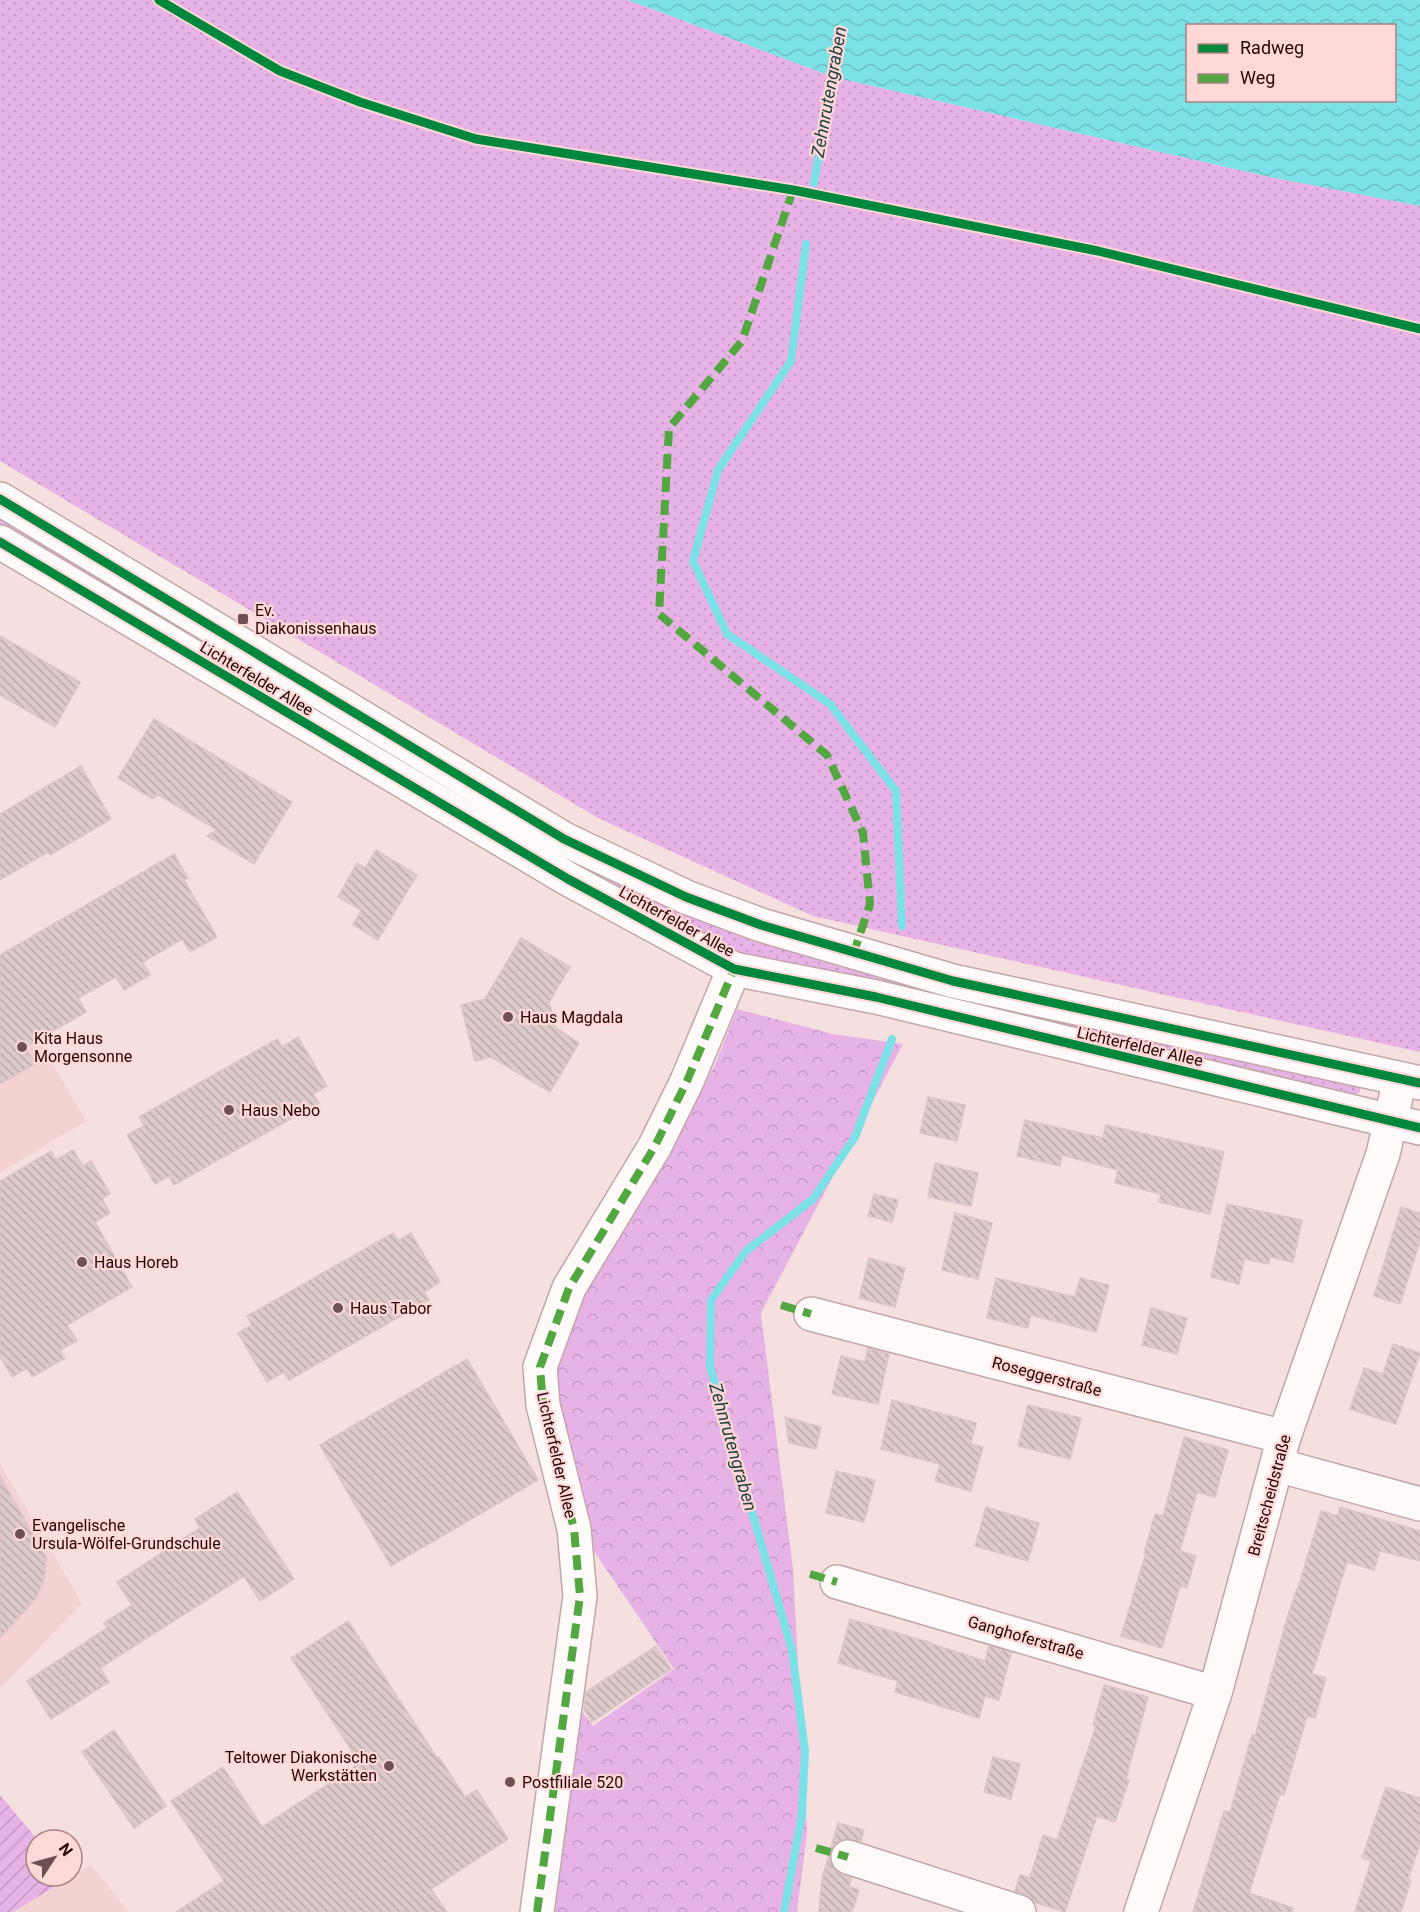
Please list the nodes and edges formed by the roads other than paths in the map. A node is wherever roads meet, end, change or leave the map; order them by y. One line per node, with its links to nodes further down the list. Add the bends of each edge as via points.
1 (0, 499): 4 (street, Lichterfelder Allee, via 564,838 686,897 761,926 953,981)
2 (0, 542): 3 (street, Lichterfelder Allee, via 568,879)
3 (734, 969): 5 (street, Lichterfelder Allee, via 876,997); 12 (street, Lichterfelder Allee, via 655,1146 569,1288 540,1367 543,1406 574,1529 580,1596)
4 (1410, 1081): 5 (street, Breitscheidstraße)
5 (1406, 1125): 7 (street, Breitscheidstraße, via 1383,1154)
6 (811, 1314): 7 (street, Roseggerstraße)
7 (1280, 1451): 8 (street, Roseggerstraße); 10 (street, Breitscheidstraße)
8 (1420, 1504)
9 (837, 1582): 10 (street, Ganghoferstraße)
10 (1215, 1693): 14 (street, Breitscheidstraße)
11 (848, 1857): 13 (street)
12 (537, 1912)
13 (1019, 1912)
14 (1141, 1912)

